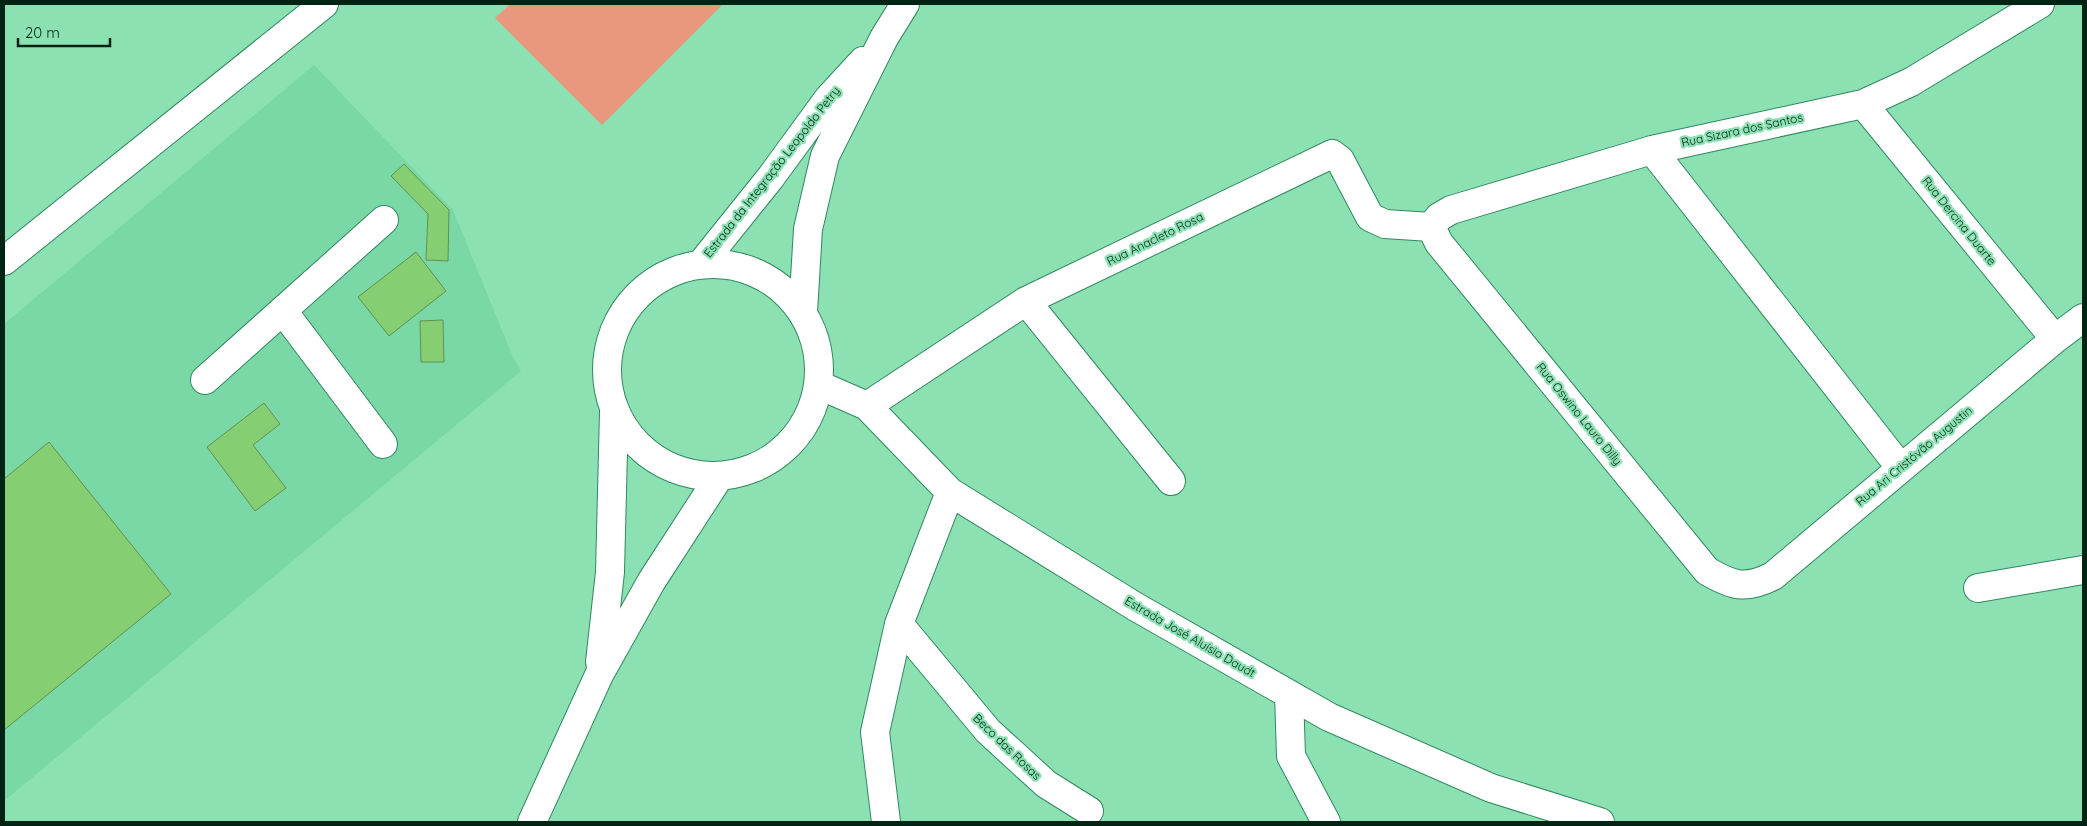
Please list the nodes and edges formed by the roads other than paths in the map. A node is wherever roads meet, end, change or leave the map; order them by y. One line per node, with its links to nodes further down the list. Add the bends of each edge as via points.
1 (324, 4): 9 (street)
2 (905, 4): 4 (street, Estrada da Integração Leopoldo Petry)
3 (2040, 4): 5 (street, Rua Sizara dos Santos, via 1911,82)
4 (884, 38): 10 (street, Estrada da Integração Leopoldo Petry, via 828,99 771,177); 13 (street, Estrada da Integração Leopoldo Petry, via 825,156 808,229)
5 (1863, 104): 6 (street, Rua Sizara dos Santos); 15 (street, Rua Dercina Duarte)
6 (1652, 150): 8 (street, Rua Sizara dos Santos, via 1451,210); 21 (street)
7 (384, 220): 12 (street)
8 (1431, 227): 11 (street, Rua Anacleto Rosa, via 1385,224 1370,217 1340,160 1332,154); 26 (street, Rua Oswino Lauro Dilly, via 1439,243 1707,571)
9 (4, 261)
10 (702, 262): 13 (street, Estrada da Integração Leopoldo Petry, via 750,270 776,283); 19 (street, Estrada da Integração Leopoldo Petry, via 667,272 637,293 616,323 606,367)
11 (1026, 301): 18 (street, Rua Anacleto Rosa); 23 (street)
12 (283, 311): 16 (street); 20 (street)
13 (803, 312): 17 (street, Estrada da Integração Leopoldo Petry, via 818,347)
14 (2083, 318): 15 (street, Rua Ari Cristóvão Augustin)
15 (2055, 339): 21 (street, Rua Ari Cristóvão Augustin)
16 (205, 380)
17 (819, 385): 18 (street, Estrada José Aluísio Daudt); 22 (street, Estrada da Integração Leopoldo Petry, via 808,420 786,449 755,469)
18 (866, 406): 24 (street, Estrada José Aluísio Daudt)
19 (614, 412): 22 (street, Estrada da Integração Leopoldo Petry, via 639,448 676,471); 29 (street, Estrada da Integração Leopoldo Petry, via 610,572)
20 (383, 444)
21 (1900, 467): 26 (street, Rua Ari Cristóvão Augustin, via 1773,576 1758,584)
22 (719, 477): 29 (street, Estrada da Integração Leopoldo Petry, via 651,582)
23 (1171, 481)
24 (950, 492): 28 (street); 30 (street, Estrada José Aluísio Daudt, via 1136,607)
25 (2083, 570): 27 (street)
26 (1741, 586)
27 (1978, 588)
28 (899, 624): 31 (street, Beco das Rosas, via 988,731 1046,784); 33 (street, via 875,732)
29 (599, 675): 32 (street, Estrada da Integração Leopoldo Petry)
30 (1289, 694): 34 (street, via 1291,756); 35 (street, Estrada José Aluísio Daudt, via 1329,717 1491,788)
31 (1089, 811)
32 (532, 822)
33 (886, 822)
34 (1326, 822)
35 (1600, 822)

